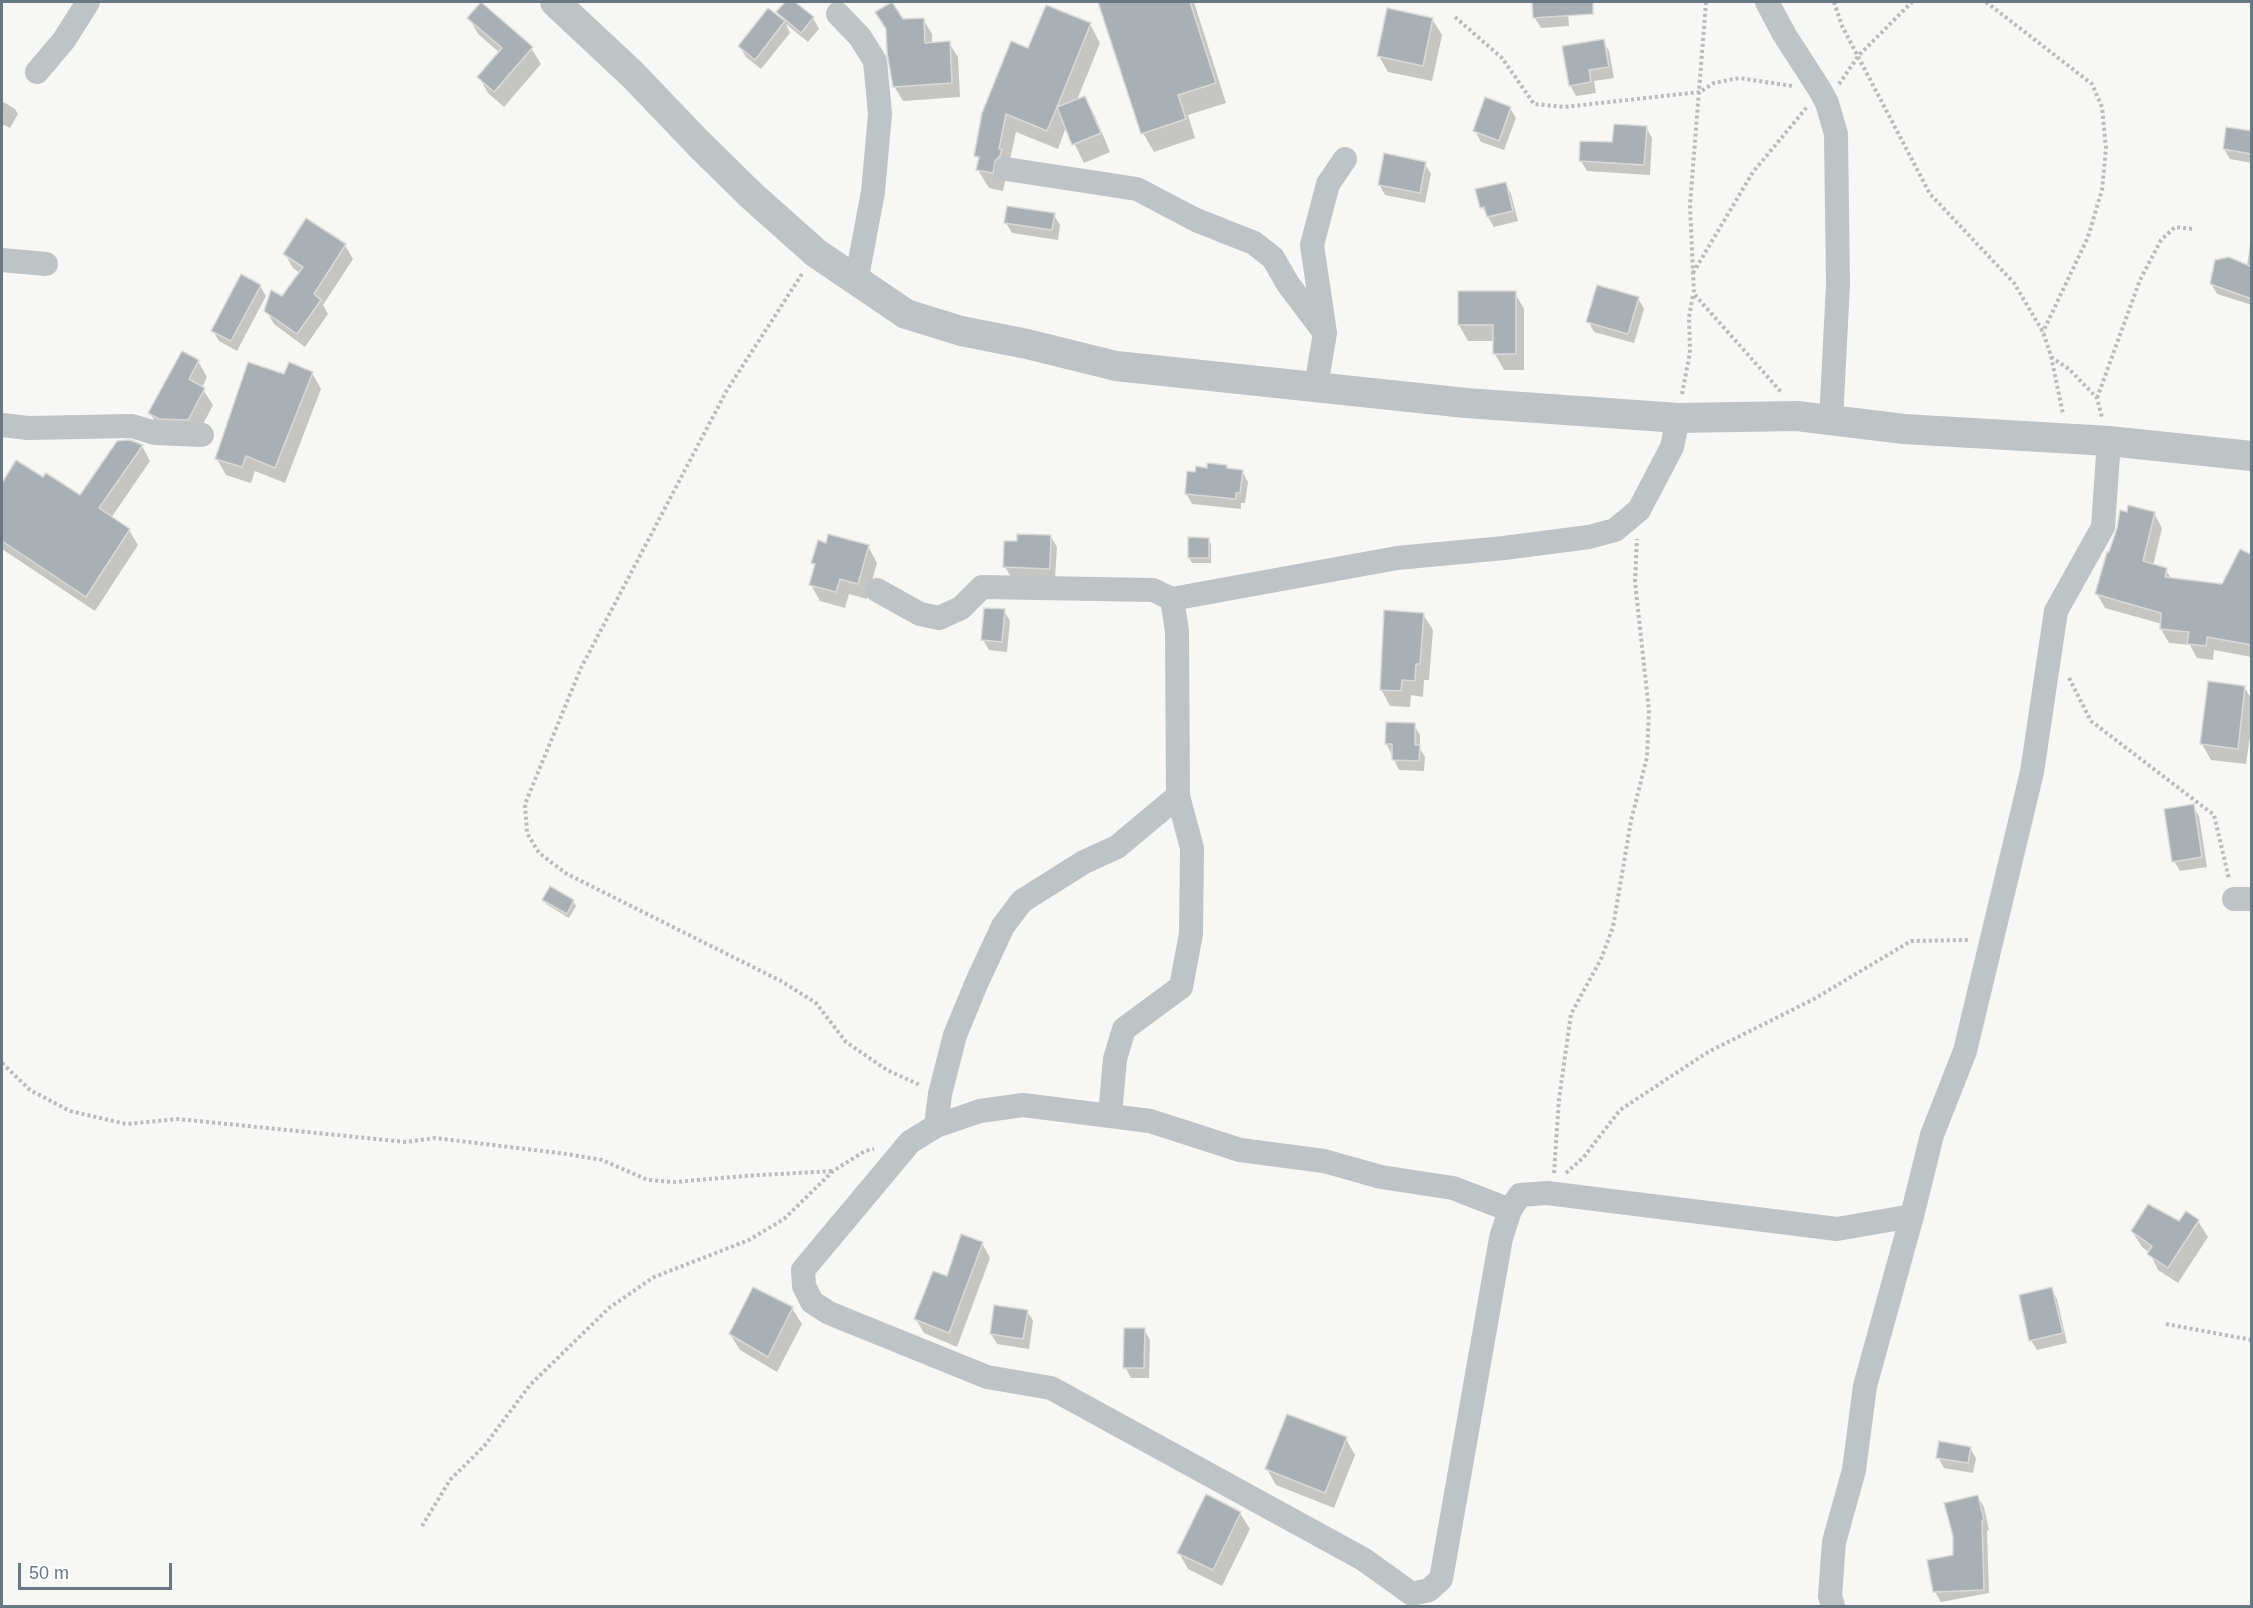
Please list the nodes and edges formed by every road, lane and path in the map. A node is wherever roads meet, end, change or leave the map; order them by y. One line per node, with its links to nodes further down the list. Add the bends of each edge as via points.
1 (88, 2): 11 (street)
2 (556, 2): 17 (street, via 744,189)
3 (1706, 2): 12 (path)
4 (1767, 2): 13 (street)
5 (1834, 2): 10 (path, via 1842,26)
6 (1912, 2): 10 (path)
7 (1986, 2): 23 (path, via 2092,84 2102,107 2106,148 2103,190 2088,237)
8 (838, 14): 21 (street, via 860,37 875,61 880,114 873,192)
9 (1455, 17): 12 (path, via 1502,58 1534,104 1564,107)
10 (1859, 55): 13 (path); 23 (path, via 1930,194 2014,283)
11 (37, 72)
12 (1700, 92): 13 (path, via 1714,83 1739,78); 20 (path, via 1690,205)
13 (1823, 96): 20 (path, via 1753,172); 30 (street, via 1836,134 1838,161 1838,284)
14 (1345, 159): 24 (street, via 1328,184 1312,245)
15 (1006, 169): 24 (street, via 1137,189 1196,220 1254,243 1273,258)
16 (2193, 229): 27 (path, via 2175,227 2161,240 2140,280)
17 (816, 253): 21 (street); 44 (path, via 728,390 581,668 525,804 527,833 540,853 567,874 781,981 816,1003 846,1042 887,1070)
18 (2, 260): 19 (street)
19 (46, 264)
20 (1692, 274): 22 (path)
21 (856, 282): 26 (street, via 906,314 961,332 1116,366)
22 (1694, 294): 28 (path, via 1775,384); 29 (path, via 1689,317 1690,353)
23 (2043, 332): 25 (path)
24 (1325, 333): 26 (street)
25 (2051, 356): 27 (path); 33 (path)
26 (1316, 386): 29 (street, via 1466,403)
27 (2097, 398): 34 (path)
28 (1797, 416): 29 (street); 30 (street)
29 (1678, 418): 36 (street, via 1672,447)
30 (1831, 421): 33 (street)
31 (2, 425): 32 (street, via 132,426 155,433)
32 (202, 435)
33 (2067, 439): 34 (street)
34 (2109, 441): 35 (street); 39 (street, via 2103,527 2056,611)
35 (2252, 456)
36 (1639, 510): 38 (street, via 1615,530 1589,537 1397,558); 49 (path, via 1635,582 1648,711 1647,757 1631,821 1613,927 1571,1014)
37 (877, 590): 38 (street, via 920,614 939,618 961,608 982,588 1153,590)
38 (1172, 599): 40 (street, via 1176,631)
39 (2051, 650): 41 (path, via 2091,722 2214,815); 42 (street, via 2032,772)
40 (1178, 796): 44 (street, via 1117,848 1084,862 1022,900 1003,926 976,982 955,1035); 45 (street, via 1192,848 1191,934 1180,987 1124,1029 1115,1059)
41 (2243, 899)
42 (1991, 940): 49 (path, via 1911,941 1814,999 1708,1052 1620,1110 1583,1158); 51 (street, via 1965,1051 1932,1135)
43 (2, 1063): 48 (path, via 30,1090 70,1111 126,1124 177,1119 406,1142 435,1138 602,1160 648,1180 675,1182)
44 (940, 1094): 46 (street)
45 (1110, 1115): 46 (street, via 1023,1105 980,1111); 50 (street, via 1150,1121 1240,1150 1324,1161 1381,1177 1453,1188)
46 (936, 1126): 47 (street)
47 (910, 1142): 48 (path, via 865,1151); 50 (street, via 803,1270 804,1286 812,1302 829,1313 987,1377 1051,1388 1363,1559 1412,1594 1429,1590 1441,1580 1501,1238)
48 (833, 1171): 54 (path, via 784,1219 749,1240 654,1276 609,1308 530,1385 485,1445 450,1480)
49 (1550, 1188): 50 (street, via 1520,1195); 51 (street, via 1837,1229)
50 (1510, 1210)
51 (1912, 1216): 55 (street, via 1865,1386 1854,1470 1834,1542 1830,1596)
52 (2166, 1324): 53 (path)
53 (2252, 1340)
54 (422, 1526)
55 (1833, 1606)

